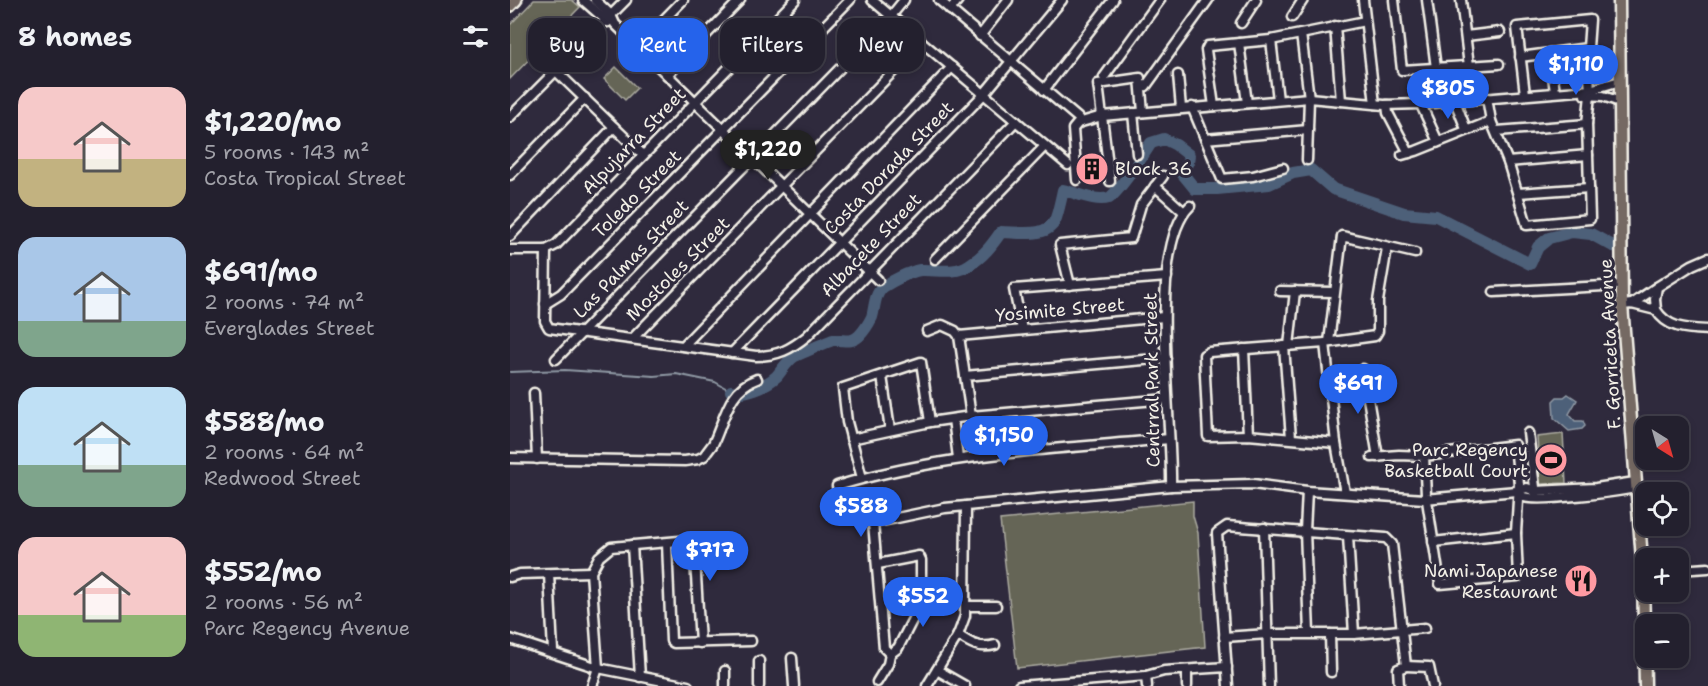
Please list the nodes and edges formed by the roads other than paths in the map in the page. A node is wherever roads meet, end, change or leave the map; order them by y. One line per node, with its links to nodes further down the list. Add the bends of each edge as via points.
1 (516, 0): 25 (main road)
2 (583, 0): 31 (street)
3 (595, 0): 31 (street)
4 (626, 0): 31 (street)
5 (683, 0): 29 (street)
6 (740, 0): 56 (street)
7 (795, 0): 72 (street, Alpujarra Street)
8 (850, 0): 90 (street, Toledo Street)
9 (872, 0): 27 (street)
10 (904, 0): 27 (street, Las Palmas Street)
11 (939, 0): 26 (street)
12 (958, 0): 26 (street)
13 (1008, 0): 39 (street)
14 (1062, 0): 47 (street, Costa Dorada Street)
15 (1113, 0): 61 (street)
16 (1160, 0): 58 (street)
17 (1208, 0): 60 (street)
18 (1256, 0): 33 (street)
19 (1303, 0): 28 (street)
20 (1363, 0): 32 (street)
21 (1394, 0): 51 (street, via 1402,70)
22 (1426, 0): 51 (street)
23 (1461, 0): 40 (street)
24 (1619, 0): 59 (main road, F. Gorriceta Avenue)
25 (510, 6)
26 (950, 10): 39 (street)
27 (891, 16): 30 (street); 99 (street, Las Palmas Street)
28 (1292, 17)
29 (665, 18)
30 (893, 18)
31 (610, 20): 34 (street); 36 (street)
32 (1365, 21): 35 (street); 76 (street)
33 (1241, 23)
34 (606, 24)
35 (1335, 26): 38 (street); 71 (street)
36 (618, 27)
37 (1500, 32): 40 (street)
38 (1301, 34): 41 (street); 67 (street)
39 (980, 36): 47 (street)
40 (1466, 36): 49 (street)
41 (1271, 40): 42 (street); 69 (street)
42 (1239, 43): 74 (street); 77 (street, via 1206,48)
43 (924, 44): 50 (street)
44 (1588, 48): 45 (street); 46 (street, via 1589,20 1519,26); 63 (street)
45 (1550, 53): 46 (street); 62 (street)
46 (1520, 57): 65 (street)
47 (1012, 63): 61 (street); 64 (street, Costa Dorada Street)
48 (1499, 64): 49 (street)
49 (1470, 66): 51 (street); 68 (street)
50 (952, 68): 64 (street); 112 (street)
51 (1436, 68)
52 (553, 72): 83 (street)
53 (557, 72): 66 (street)
54 (664, 72): 56 (street)
55 (893, 72): 108 (street, Mostoles Street)
56 (667, 75): 72 (street)
57 (1178, 75): 80 (street)
58 (1104, 77)
59 (1620, 81): 63 (street); 73 (main road, F. Gorriceta Avenue)
60 (1146, 86)
61 (1044, 90): 84 (street)
62 (1555, 92): 63 (street); 65 (street)
63 (1590, 92): 70 (street); 73 (street); 87 (street)
64 (984, 94): 86 (street); 114 (street, Costa Dorada Street)
65 (1525, 94): 70 (street)
66 (585, 98): 88 (street); 104 (street)
67 (1309, 98): 69 (street); 71 (street); 91 (street)
68 (1473, 99): 70 (street); 75 (street)
69 (1278, 100): 74 (street)
70 (1487, 100): 75 (street); 85 (street)
71 (1341, 101): 76 (street)
72 (694, 102): 90 (street); 97 (street, Alpujarra Street)
73 (1620, 102): 125 (main road, F. Gorriceta Avenue)
74 (1247, 103): 77 (street)
75 (1456, 103): 76 (street); 79 (street); 89 (street)
76 (1383, 105): 79 (street, via 1402,109); 94 (street, via 1405,154)
77 (1214, 106): 78 (street)
78 (1192, 107): 80 (street); 93 (street)
79 (1422, 107): 94 (street)
80 (1181, 108): 81 (street)
81 (1138, 112): 82 (street); 82 (street, via 1138,78 1098,84); 96 (street)
82 (1102, 116): 106 (street, via 1078,123 1073,129); 107 (street)
83 (510, 117)
84 (1078, 118)
85 (1491, 120): 89 (street); 92 (street)
86 (1016, 121): 95 (street); 121 (street, Albacete Street)
87 (1587, 124): 92 (street); 98 (street)
88 (615, 127): 97 (street); 113 (street)
89 (1466, 129): 94 (street)
90 (723, 130): 99 (street); 131 (street, Toledo Street, via 561,294)
91 (1308, 130): 93 (street); 100 (street)
92 (1497, 131): 101 (street)
93 (1205, 139): 103 (street, via 1222,179)
94 (1438, 142)
95 (1045, 146): 102 (street); 120 (street)
96 (1137, 154)
97 (643, 155): 117 (street, Alpujarra Street, via 556,246)
98 (1588, 155): 101 (street); 110 (street)
99 (753, 158): 108 (street); 138 (street, Las Palmas Street)
100 (1307, 160)
101 (1508, 162): 111 (street)
102 (1068, 165)
103 (1283, 168)
104 (510, 176)
105 (1163, 176): 109 (street)
106 (1077, 180)
107 (1110, 181)
108 (782, 186): 112 (street); 140 (street, Mostoles Street)
109 (1155, 186): 122 (street, Centrral Park Street, via 1187,209 1174,234); 124 (street, via 1141,205 1131,238 1060,245)
110 (1589, 188): 111 (street); 111 (street, via 1590,219 1527,225)
111 (1518, 193)
112 (810, 213): 114 (street); 142 (street)
113 (510, 236)
114 (840, 243): 121 (street); 145 (street, Costa Dorada Street)
115 (1387, 248): 118 (street); 129 (street, via 1342,236); 141 (street, via 1376,334)
116 (510, 250): 117 (street)
117 (546, 250): 131 (street)
118 (1415, 253)
119 (1708, 258): 126 (street)
120 (935, 259)
121 (869, 271): 123 (street); 145 (street, Albacete Street, via 791,349 768,356)
122 (1167, 277): 124 (street); 134 (street, Centrral Park Street)
123 (878, 280)
124 (1070, 285): 135 (street, via 1014,289)
125 (1622, 285): 130 (street); 132 (main road, F. Gorriceta Avenue)
126 (1658, 286): 132 (street); 133 (street)
127 (1280, 291): 128 (street)
128 (1295, 291): 129 (street); 143 (street)
129 (1335, 292): 141 (street)
130 (1494, 292)
131 (545, 304): 138 (street, Albacete Street, via 549,328)
132 (1627, 305): 133 (street); 169 (main road, F. Gorriceta Avenue)
133 (1656, 310): 136 (street, via 1660,317 1681,329)
134 (1164, 317): 135 (street, Yosimite Street); 146 (street, Centrral Park Street)
135 (1022, 330): 139 (street, Yosimite Street)
136 (1708, 330)
137 (927, 331): 139 (street, via 942,325)
138 (583, 332): 140 (street, Albacete Street); 147 (street, Las Palmas Street)
139 (959, 336): 150 (street)
140 (633, 338): 142 (street, Albacete Street)
141 (1327, 342): 143 (street); 163 (street)
142 (684, 345): 145 (street, Albacete Street)
143 (1287, 346): 144 (street); 160 (street)
144 (1244, 349): 159 (street); 159 (street, via 1204,354 1208,436)
145 (732, 353)
146 (1166, 358): 150 (street); 153 (street, Centrral Park Street)
147 (556, 359)
148 (1363, 369): 164 (street, via 1375,457)
149 (882, 376): 156 (street, via 922,364); 157 (street); 161 (street, via 843,388)
150 (965, 376): 154 (street)
151 (757, 379): 167 (street, via 735,393 713,444 698,459)
152 (534, 393): 167 (street)
153 (1167, 399): 154 (street); 162 (street, Centrral Park Street)
154 (970, 416): 155 (street)
155 (953, 419): 156 (street); 166 (street)
156 (930, 422): 157 (street)
157 (890, 430): 161 (street)
158 (1528, 433): 174 (street)
159 (1248, 435): 160 (street)
160 (1291, 438): 163 (street)
161 (851, 439): 168 (street)
162 (1169, 439): 166 (street); 171 (street, Centrral Park Street)
163 (1336, 443): 175 (street)
164 (1424, 456): 173 (street, via 1515,445); 176 (street)
165 (510, 458): 167 (street)
166 (958, 458): 168 (street)
167 (537, 459)
168 (862, 478): 170 (street)
169 (1635, 485): 174 (street)
170 (837, 486)
171 (1171, 486): 172 (street, via 1253,484); 177 (street)
172 (1307, 491): 175 (street); 179 (street)
173 (1517, 491): 174 (street, via 1522,496); 176 (street); 180 (street)
174 (1535, 492)
175 (1345, 493): 176 (street)
176 (1427, 499): 182 (street)
177 (966, 506): 185 (street, via 873,523); 192 (street)
178 (1264, 528): 179 (street); 197 (street); 201 (street, via 1227,526 1217,533)
179 (1305, 531): 181 (street); 196 (street)
180 (1516, 533): 182 (street); 182 (street, via 1518,577 1440,584)
181 (1348, 536): 195 (street, via 1385,537 1392,544); 199 (street)
182 (1433, 542)
183 (667, 543): 184 (street); 204 (street, via 670,637 674,644); 204 (street, via 694,542)
184 (632, 545): 188 (street, via 608,548); 218 (street)
185 (878, 564): 207 (street, via 884,648); 207 (street, via 914,556 921,560 921,603 898,648)
186 (1708, 568): 187 (street)
187 (1689, 569)
188 (591, 572): 189 (street); 212 (street)
189 (549, 574): 190 (street); 206 (street)
190 (510, 577)
191 (1644, 602): 234 (main road, F. Gorriceta Avenue)
192 (966, 606): 193 (street); 200 (street)
193 (996, 606)
194 (1425, 628): 195 (street)
195 (1401, 630): 199 (street); 210 (street)
196 (1310, 633): 197 (street); 198 (street)
197 (1268, 634): 201 (street); 231 (street)
198 (1330, 634): 199 (street); 216 (street)
199 (1354, 634)
200 (958, 635): 205 (street, via 978,647); 213 (street)
201 (1224, 637): 211 (street)
202 (510, 639): 206 (street)
203 (751, 641): 204 (street)
204 (700, 643)
205 (995, 645)
206 (553, 651): 212 (street)
207 (890, 654): 219 (street)
208 (792, 658): 224 (street)
209 (759, 661): 223 (street)
210 (1406, 666): 232 (street, via 1398,669); 233 (street, via 1429,667)
211 (1227, 667): 214 (street); 230 (street)
212 (598, 668): 218 (street); 220 (street)
213 (937, 670): 225 (street); 226 (street)
214 (1186, 670): 217 (street); 229 (street)
215 (725, 671): 222 (street)
216 (1331, 672)
217 (1146, 676): 227 (street); 228 (street)
218 (640, 677): 221 (street)
219 (878, 682)
220 (592, 686)
221 (688, 686)
222 (725, 686)
223 (759, 686)
224 (794, 686)
225 (927, 686)
226 (964, 686)
227 (1019, 686)
228 (1147, 686)
229 (1187, 686)
230 (1228, 686)
231 (1269, 686)
232 (1398, 686)
233 (1433, 686)
234 (1645, 686)

